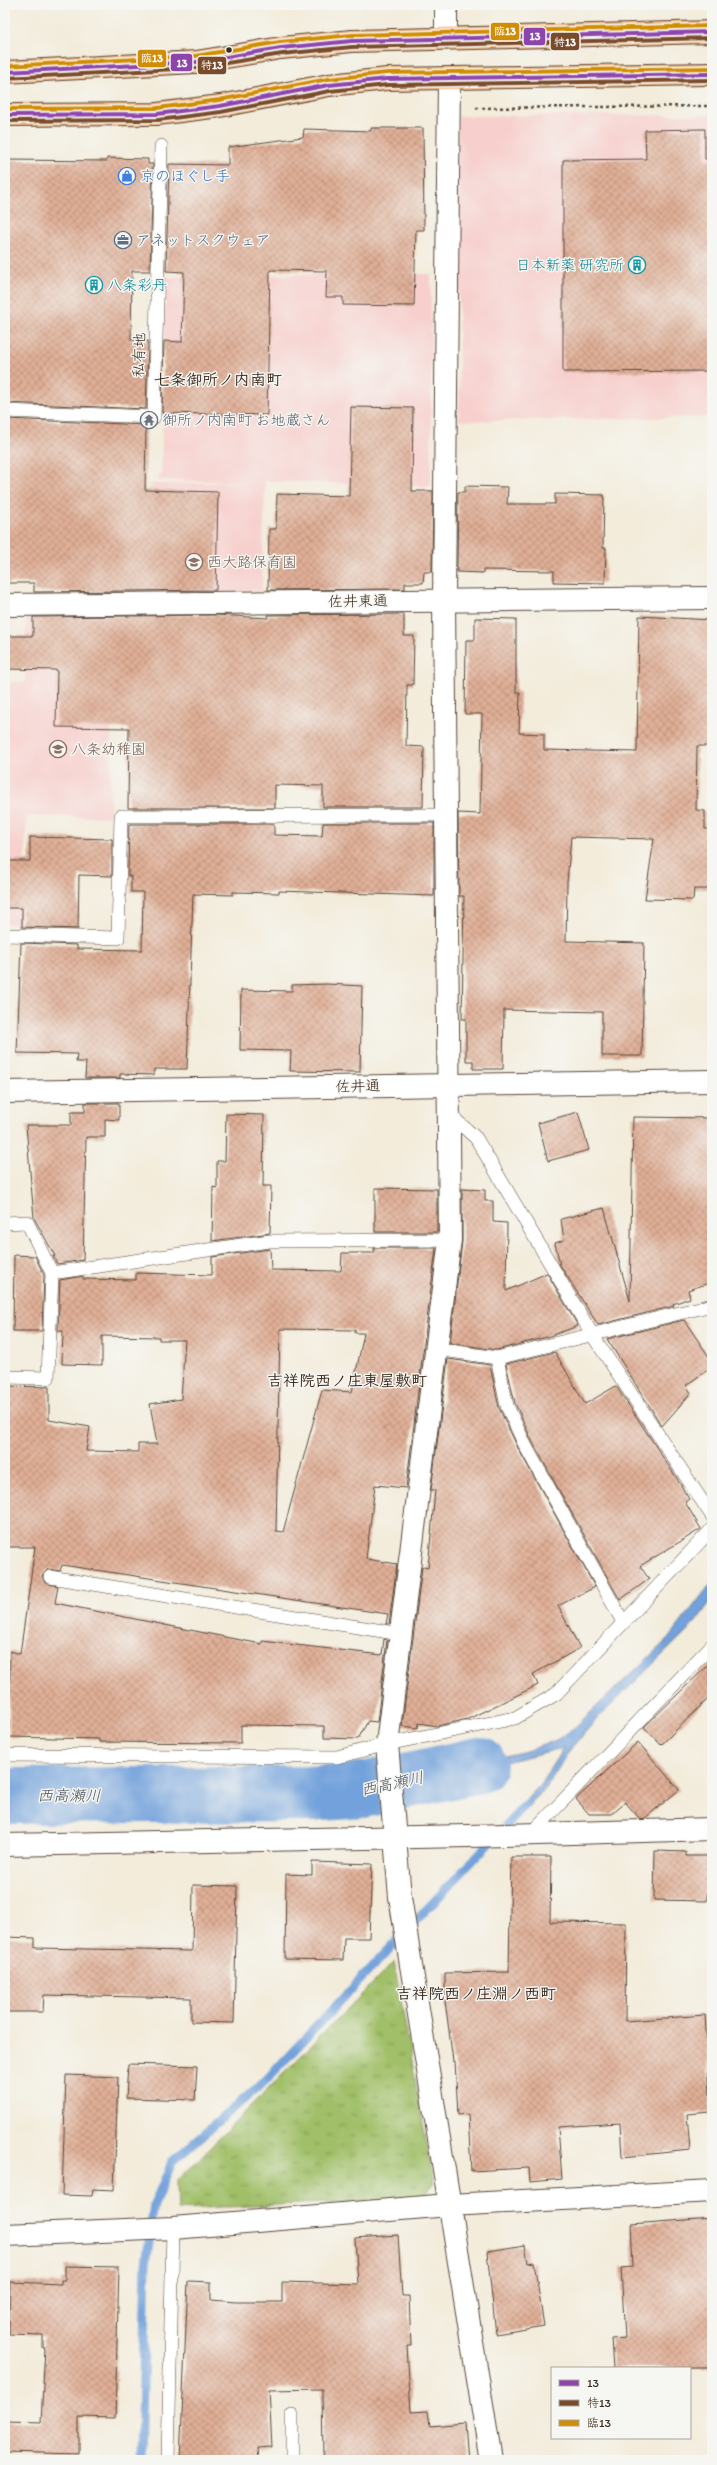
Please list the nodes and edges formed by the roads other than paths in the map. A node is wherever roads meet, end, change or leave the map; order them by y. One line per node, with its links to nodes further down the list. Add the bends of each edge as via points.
1 (446, 5): 3 (street)
2 (712, 32): 3 (main road)
3 (446, 37): 4 (main road, via 352,41 281,48 196,62)
4 (5, 72)
5 (712, 74): 6 (main road)
6 (449, 78): 7 (main road, via 386,79 329,84 220,106 157,114); 11 (street)
7 (5, 116)
8 (161, 146): 9 (lane, 私有地, via 154,417)
9 (5, 411)
10 (712, 598): 11 (street, 佐井東通)
11 (444, 600): 12 (street, 佐井東通); 13 (street)
12 (5, 605)
13 (446, 815): 14 (lane, via 121,816 118,938); 16 (street)
14 (5, 935)
15 (712, 1081): 16 (street, 佐井通)
16 (449, 1085): 17 (street, 佐井通); 18 (street)
17 (5, 1092)
18 (450, 1114): 20 (street); 23 (lane, via 476,1138)
19 (5, 1223): 21 (lane, via 27,1222)
20 (450, 1240): 21 (lane, via 269,1241); 24 (street)
21 (52, 1273): 26 (lane, via 48,1378)
22 (712, 1305): 23 (lane)
23 (593, 1336): 25 (lane); 27 (lane)
24 (436, 1349): 25 (lane); 31 (street)
25 (497, 1358): 30 (lane, via 507,1406 526,1447)
26 (5, 1378)
27 (712, 1516)
28 (712, 1529): 30 (lane)
29 (50, 1577): 31 (lane)
30 (623, 1622): 33 (lane, via 556,1694 515,1718)
31 (401, 1634): 33 (street)
32 (712, 1645): 37 (lane)
33 (387, 1750): 34 (lane, via 338,1757); 35 (street)
34 (5, 1755)
35 (393, 1828): 37 (street, via 468,1836); 38 (street); 40 (street, via 400,1897)
36 (712, 1829): 37 (street)
37 (524, 1834)
38 (5, 1845)
39 (712, 2192): 40 (street)
40 (449, 2205): 41 (street); 46 (street)
41 (173, 2228): 42 (street); 44 (lane)
42 (5, 2235)
43 (292, 2415): 45 (lane)
44 (168, 2460)
45 (292, 2460)
46 (491, 2460)

